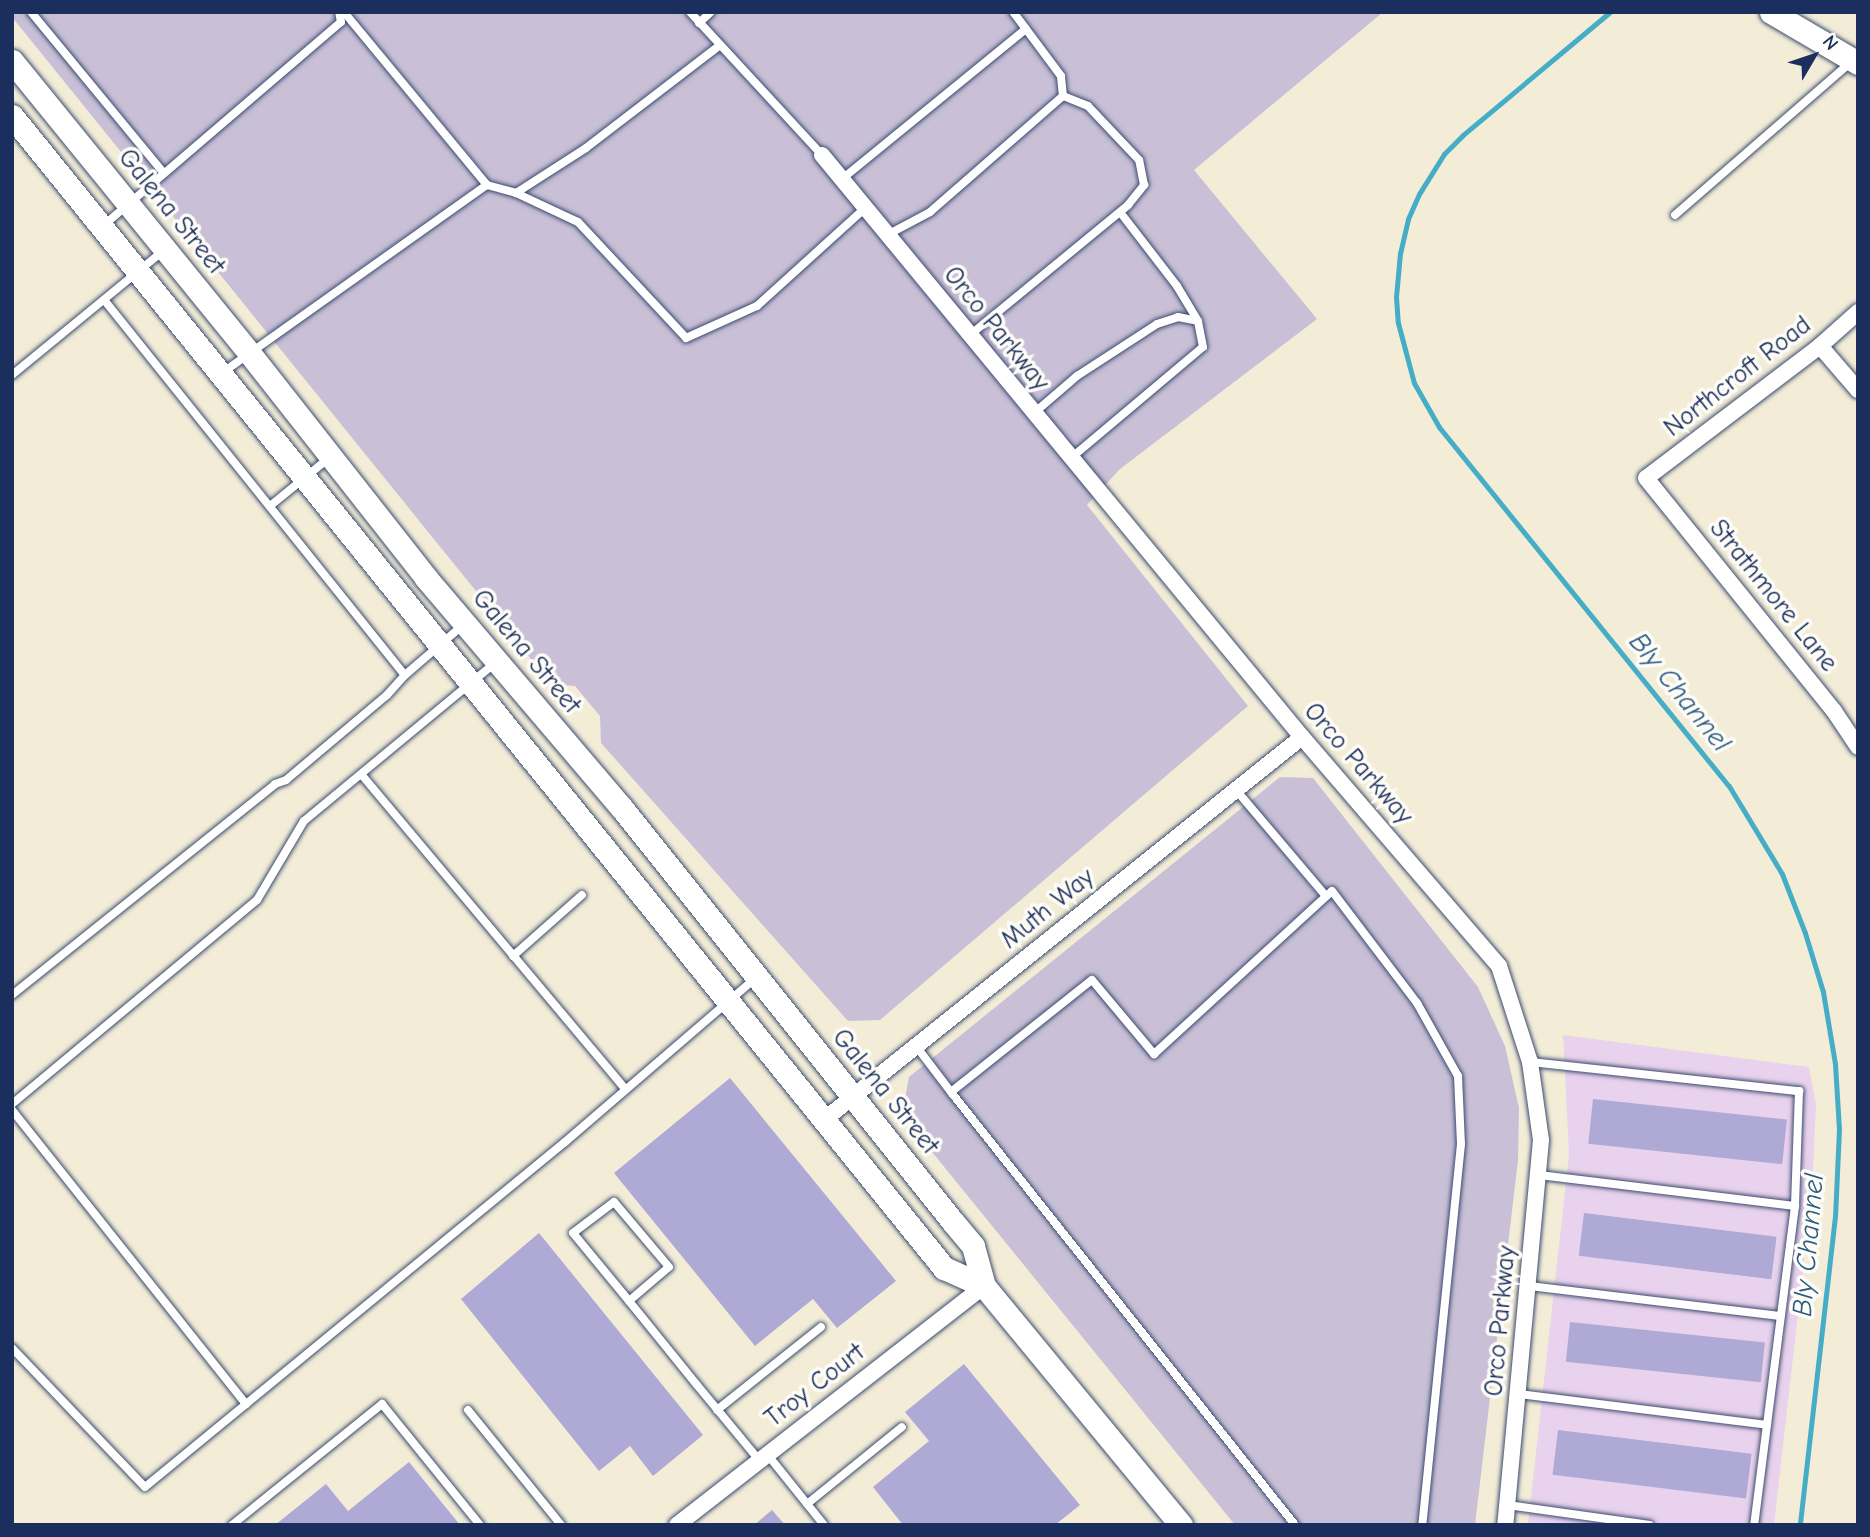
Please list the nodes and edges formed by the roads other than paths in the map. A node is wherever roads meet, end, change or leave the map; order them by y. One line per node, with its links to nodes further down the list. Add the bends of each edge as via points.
1 (31, 12): 15 (lane)
2 (342, 12): 15 (lane, via 341,23); 17 (lane)
3 (690, 12): 7 (lane)
4 (711, 12): 7 (lane)
5 (1013, 12): 8 (lane)
6 (1771, 12): 11 (street)
7 (699, 23): 9 (lane)
8 (1026, 29): 12 (lane, via 1061,76); 16 (lane)
9 (719, 46): 14 (lane); 18 (lane, via 586,148)
10 (12, 61): 19 (street, Galena Street)
11 (1855, 62): 22 (lane)
12 (1063, 96): 21 (lane, via 1087,106 1139,160 1144,185); 24 (lane, via 930,212)
13 (12, 116): 23 (street, Galena Street)
14 (822, 155): 16 (street, Orco Parkway)
15 (163, 172): 19 (lane)
16 (842, 179): 20 (street, Orco Parkway)
17 (487, 185): 18 (lane); 32 (lane)
18 (516, 193): 20 (lane, via 579,222 686,338 757,306)
19 (128, 203): 23 (lane); 25 (street, Galena Street)
20 (865, 208): 24 (street, Orco Parkway)
21 (1120, 212): 29 (lane); 30 (lane)
22 (1675, 215)
23 (103, 225): 26 (street, Galena Street)
24 (887, 235): 30 (street, Orco Parkway)
25 (166, 249): 26 (lane); 32 (street, Galena Street)
26 (140, 271): 27 (lane); 33 (street, Galena Street)
27 (105, 301): 34 (lane); 41 (lane)
28 (1858, 312): 31 (street, Northcroft Road)
29 (1198, 321): 36 (lane, via 1178,317 1157,324 1077,376); 38 (lane, via 1203,347)
30 (970, 335): 36 (street, Orco Parkway)
31 (1820, 346): 35 (street); 40 (street, Northcroft Road)
32 (250, 354): 33 (lane); 37 (street, Galena Street)
33 (222, 373): 39 (street, Galena Street)
34 (12, 375)
35 (1858, 390)
36 (1034, 413): 38 (street, Orco Parkway)
37 (331, 456): 39 (lane); 42 (street, Galena Street)
38 (1071, 458): 47 (street, Orco Parkway)
39 (303, 478): 41 (lane); 43 (street, Galena Street)
40 (1646, 478): 48 (street, Strathmore Lane)
41 (270, 506): 45 (lane)
42 (464, 623): 43 (lane); 44 (street, Galena Street)
43 (442, 645): 45 (lane); 46 (street, Galena Street)
44 (497, 661): 46 (lane); 54 (street, Galena Street)
45 (405, 675): 55 (lane, via 286,780 275,784)
46 (472, 682): 49 (lane); 56 (street, Galena Street)
47 (1302, 737): 50 (street, Muth Way); 58 (street, Orco Parkway, via 1499,966)
48 (1858, 747)
49 (361, 775): 53 (lane); 62 (lane, via 304,821 257,900)
50 (1236, 790): 52 (lane); 57 (street, Muth Way)
51 (582, 895): 53 (lane)
52 (1326, 897): 60 (lane, via 1154,1054 1092,980); 89 (lane, via 1332,891 1417,1003 1458,1076 1461,1144)
53 (513, 956): 59 (lane)
54 (757, 977): 56 (lane); 61 (street, Galena Street)
55 (12, 995)
56 (729, 999): 59 (lane); 64 (street, Galena Street)
57 (916, 1046): 60 (lane); 61 (street, Muth Way)
58 (1530, 1062): 65 (street, Orco Parkway, via 1541,1140); 66 (lane, via 1799,1091)
59 (625, 1089): 74 (lane)
60 (951, 1093): 88 (lane)
61 (852, 1097): 64 (street, Muth Way); 67 (street, Galena Street, via 973,1246)
62 (12, 1104)
63 (12, 1110): 74 (lane)
64 (825, 1119): 67 (street, Galena Street, via 944,1268)
65 (1539, 1175): 66 (lane); 68 (street, Orco Parkway)
66 (1795, 1206): 70 (lane)
67 (984, 1286): 79 (street, Troy Court); 87 (street, Galena Street)
68 (1529, 1286): 70 (lane); 73 (street, Orco Parkway)
69 (629, 1301): 69 (lane, via 573,1233 614,1202 669,1267); 76 (lane)
70 (1780, 1315): 77 (lane)
71 (821, 1327): 76 (lane)
72 (12, 1349): 74 (lane, via 145,1487)
73 (1519, 1394): 77 (lane); 81 (street, Orco Parkway)
74 (246, 1404)
75 (468, 1410): 84 (lane)
76 (718, 1410): 79 (lane)
77 (1767, 1425): 92 (lane)
78 (902, 1427): 80 (lane)
79 (763, 1457): 80 (lane); 85 (street, Troy Court)
80 (807, 1504): 86 (lane)
81 (1508, 1505): 90 (street, Orco Parkway); 91 (lane)
82 (232, 1525): 83 (lane, via 382,1404)
83 (480, 1525)
84 (561, 1525)
85 (677, 1525)
86 (824, 1525)
87 (1181, 1525)
88 (1295, 1525)
89 (1422, 1525)
90 (1505, 1525)
91 (1650, 1525)
92 (1754, 1525)

